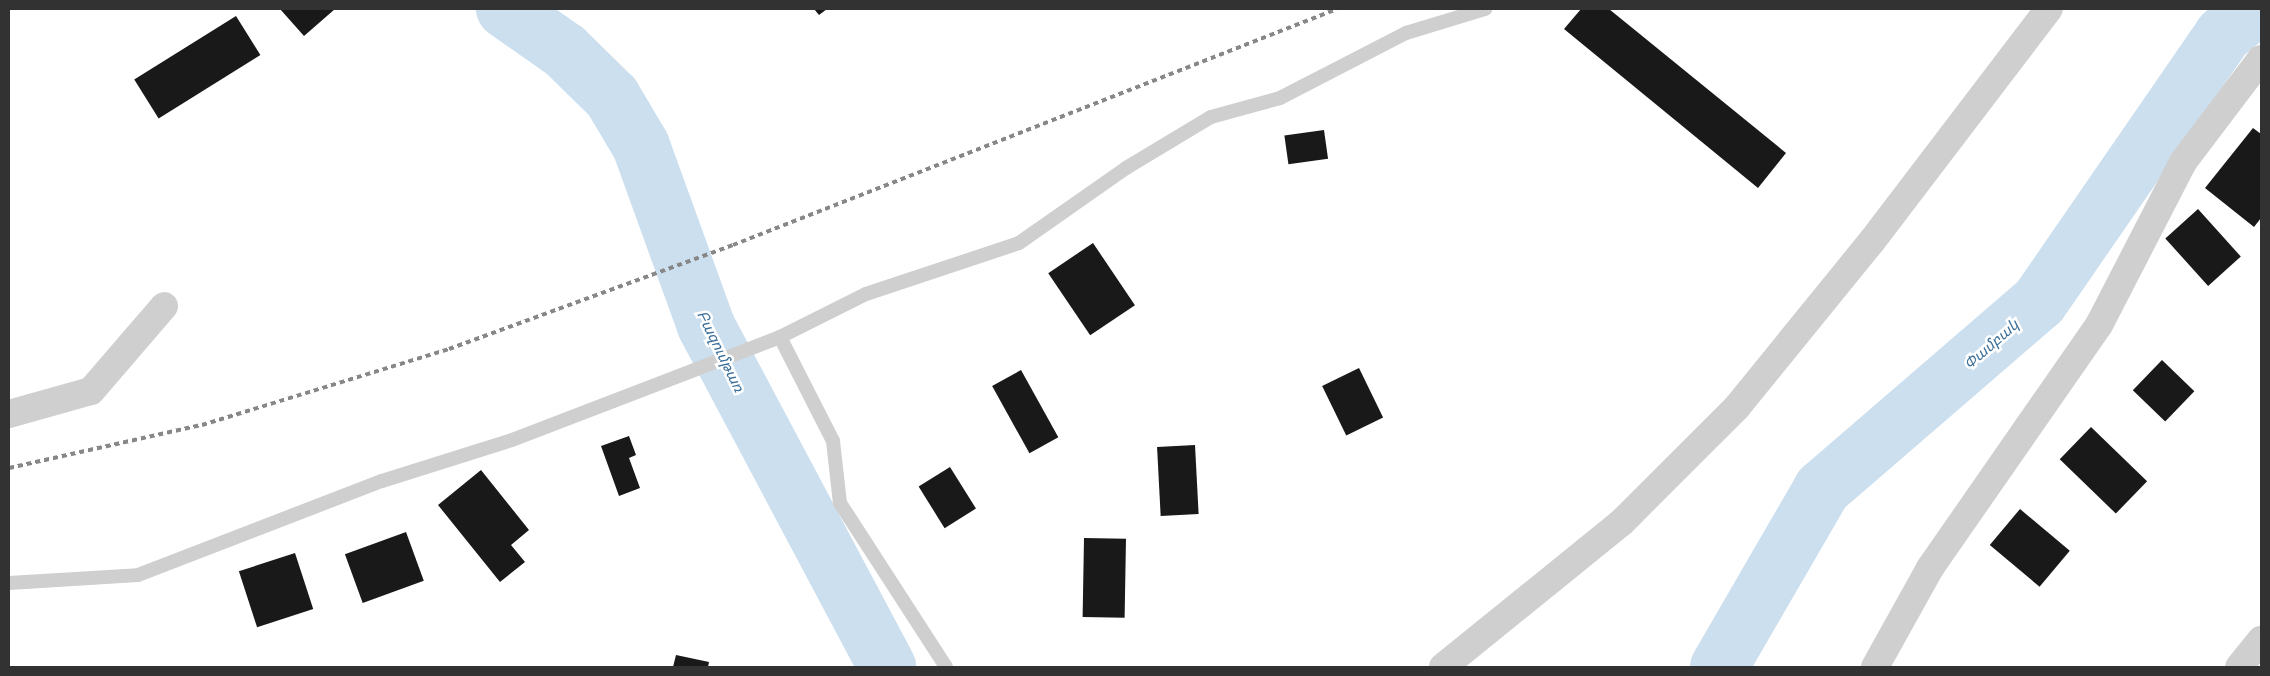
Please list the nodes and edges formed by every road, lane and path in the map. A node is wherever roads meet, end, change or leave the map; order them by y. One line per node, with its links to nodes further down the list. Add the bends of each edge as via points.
1 (1485, 9): 5 (lane, via 1406,34 1280,98 1211,117 1126,168 1019,243 866,294)
2 (2049, 9): 10 (street, via 1872,242 1737,407 1621,523)
3 (2261, 59): 11 (street, via 2183,162 2099,325 1930,568)
4 (164, 306): 6 (street, via 91,391)
5 (780, 337): 7 (lane, via 512,440 382,481 138,574); 9 (lane, via 833,441 840,503)
6 (9, 414)
7 (9, 583)
8 (2261, 640): 12 (street)
9 (946, 667)
10 (1443, 667)
11 (1875, 667)
12 (2239, 667)

